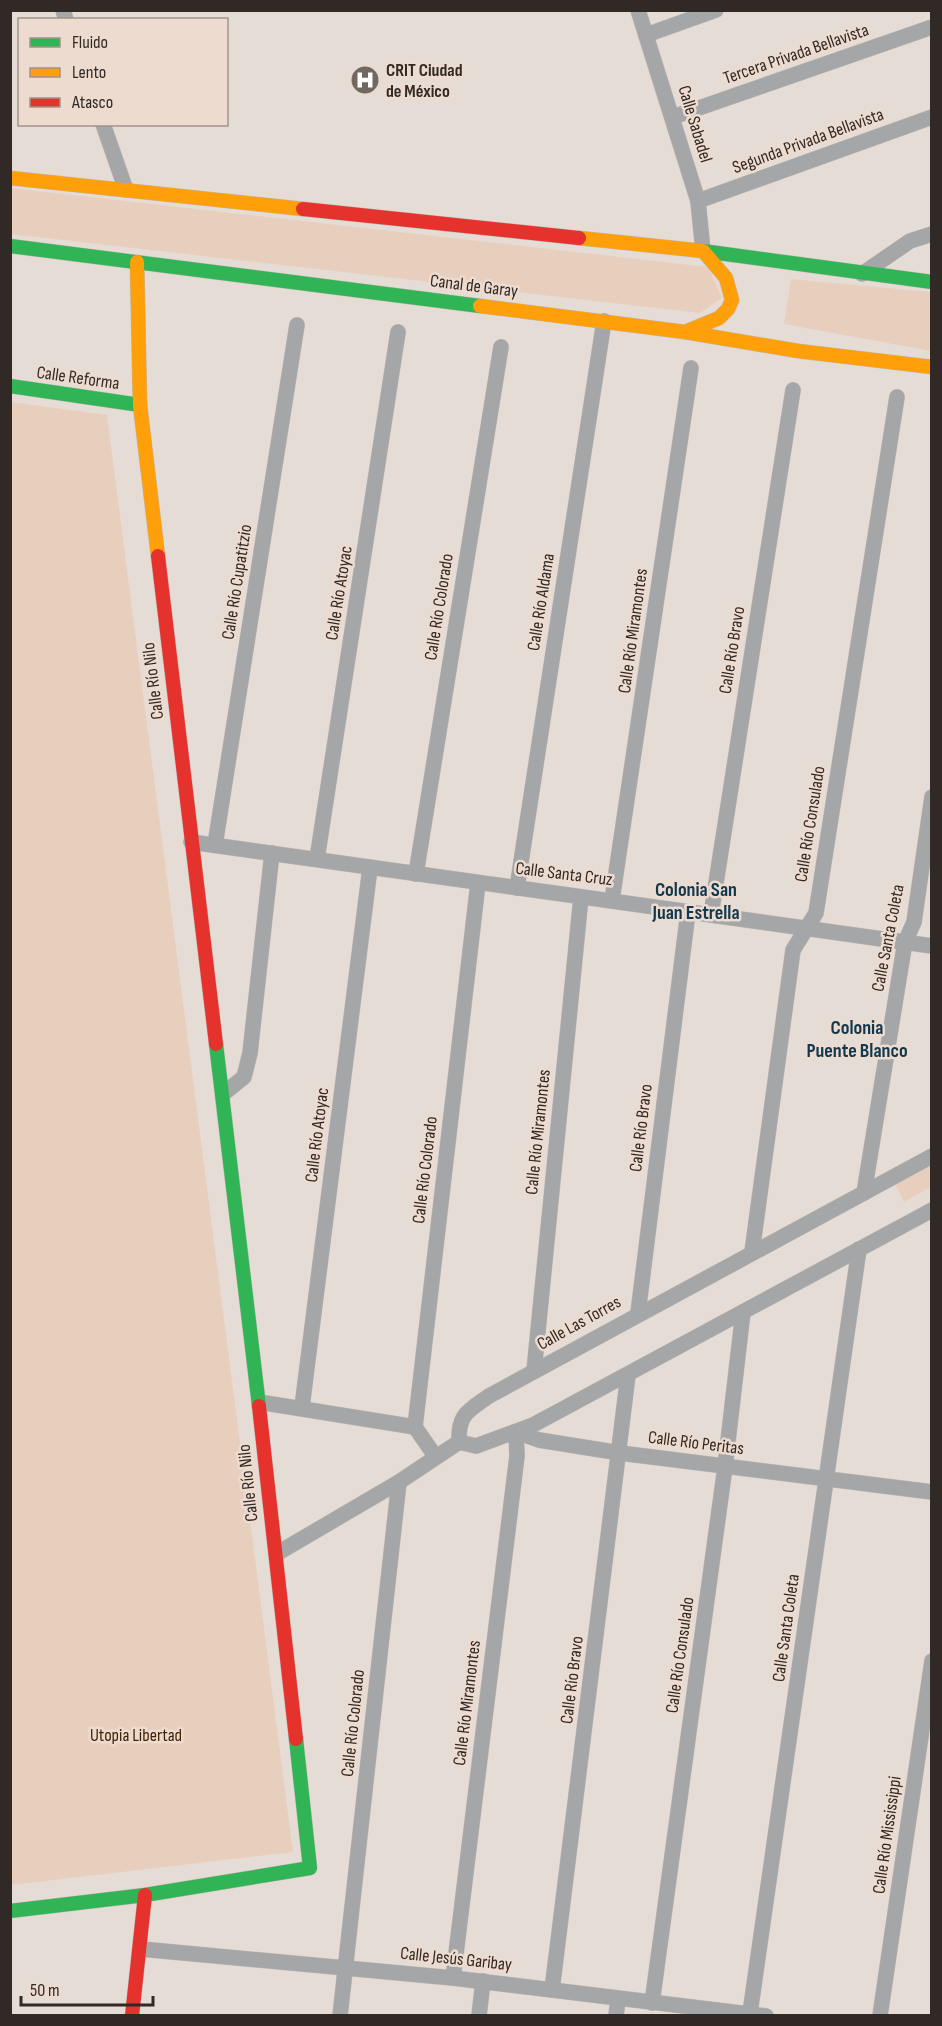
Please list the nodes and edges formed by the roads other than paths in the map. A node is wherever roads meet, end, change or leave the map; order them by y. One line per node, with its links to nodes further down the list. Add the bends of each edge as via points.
1 (638, 10): 4 (street, Calle Sabadel)
2 (716, 10): 4 (street)
3 (932, 27): 5 (street, Tercera Privada Bellavista)
4 (646, 35): 5 (street, Calle Sabadel)
5 (673, 117): 10 (street, Calle Sabadel)
6 (932, 117): 10 (street, Segunda Privada Bellavista)
7 (104, 126): 9 (street)
8 (10, 178): 9 (main road)
9 (126, 190): 13 (main road)
10 (698, 201): 13 (street, Calle Sabadel)
11 (932, 234): 15 (street, via 910,241)
12 (10, 246): 14 (main road, Canal de Garay)
13 (703, 251): 15 (main road); 20 (main road, via 731,284 733,301 724,316)
14 (137, 262): 17 (main road, Canal de Garay); 27 (main road, Calle Río Nilo)
15 (862, 274): 16 (main road)
16 (932, 282)
17 (604, 321): 20 (main road, Canal de Garay); 36 (street, Calle Río Aldama)
18 (297, 325): 30 (street, Calle Río Cupatitzio)
19 (398, 332): 32 (street, Calle Río Atoyac)
20 (685, 332): 22 (main road, Canal de Garay)
21 (501, 347): 34 (street, Calle Río Colorado)
22 (932, 367)
23 (692, 368): 38 (street, Calle Río Miramontes)
24 (10, 386): 27 (main road, Calle Reforma)
25 (793, 390): 40 (street, Calle Río Bravo)
26 (897, 397): 41 (street, Calle Río Consulado, via 816,913)
27 (140, 405): 29 (main road, Calle Río Nilo)
28 (932, 797): 42 (street, Calle Santa Coleta, via 914,922)
29 (191, 842): 30 (street, Calle Santa Cruz); 44 (main road, Calle Río Nilo)
30 (215, 845): 31 (street, Calle Santa Cruz)
31 (272, 854): 32 (street, Calle Santa Cruz); 44 (street, via 250,1053 244,1077)
32 (317, 859): 33 (street, Calle Santa Cruz)
33 (370, 868): 34 (street, Calle Santa Cruz); 55 (street, Calle Río Atoyac)
34 (416, 874): 35 (street, Calle Santa Cruz)
35 (478, 883): 36 (street, Calle Santa Cruz); 56 (street, Calle Río Colorado)
36 (517, 888): 37 (street, Calle Santa Cruz)
37 (581, 897): 38 (street, Calle Santa Cruz); 52 (street, Calle Río Miramontes)
38 (612, 900): 39 (street, Calle Santa Cruz)
39 (688, 912): 40 (street, Calle Santa Cruz); 51 (street, Calle Río Bravo)
40 (711, 915): 41 (street, Calle Santa Cruz)
41 (804, 929): 42 (street, Calle Santa Cruz); 49 (street, Calle Río Consulado, via 793,950)
42 (905, 942): 43 (street, Calle Santa Cruz); 46 (street, Calle Santa Coleta)
43 (932, 946)
44 (223, 1094): 54 (main road, Calle Río Nilo)
45 (932, 1156): 46 (street, Calle Las Torres)
46 (864, 1193): 49 (street, Calle Las Torres)
47 (932, 1210): 48 (street)
48 (859, 1249): 50 (street); 62 (street, Calle Santa Coleta)
49 (752, 1252): 51 (street, Calle Las Torres)
50 (743, 1312): 53 (street); 61 (street, Calle Río Consulado)
51 (638, 1313): 52 (street, Calle Las Torres)
52 (534, 1371): 58 (street, Calle Las Torres, via 465,1413 459,1426)
53 (628, 1375): 57 (street); 59 (street, Calle Río Bravo)
54 (259, 1402): 55 (street); 65 (main road, Calle Río Nilo)
55 (302, 1407): 56 (street)
56 (415, 1427): 60 (street)
57 (516, 1432): 58 (street, via 476,1446); 59 (street, Calle Río Peritas, via 539,1440); 71 (street, Calle Río Miramontes, via 517,1455)
58 (459, 1442): 60 (street)
59 (620, 1453): 61 (street, Calle Río Peritas); 73 (street, Calle Río Bravo)
60 (435, 1456): 63 (street)
61 (726, 1467): 62 (street, Calle Río Peritas); 75 (street, Calle Río Consulado)
62 (827, 1479): 64 (street, Calle Río Peritas); 76 (street, Calle Santa Coleta)
63 (399, 1482): 65 (street); 70 (street, Calle Río Colorado)
64 (931, 1487)
65 (276, 1554): 67 (main road, Calle Río Nilo, via 310,1868)
66 (932, 1661): 82 (street, Calle Río Mississippi)
67 (145, 1895): 68 (main road); 69 (main road)
68 (10, 1911)
69 (141, 1949): 70 (street, Calle Jesús Garibay); 77 (main road)
70 (345, 1968): 71 (street, Calle Jesús Garibay); 78 (street, Calle Río Colorado)
71 (453, 1978): 72 (street, Calle Jesús Garibay)
72 (483, 1982): 73 (street, Calle Jesús Garibay); 79 (street)
73 (552, 1990): 74 (street, Calle Jesús Garibay)
74 (618, 1999): 75 (street, Calle Jesús Garibay); 80 (street)
75 (652, 2003): 76 (street, Calle Jesús Garibay)
76 (750, 2013): 81 (street, Calle Jesús Garibay)
77 (132, 2016)
78 (340, 2016)
79 (479, 2016)
80 (616, 2016)
81 (766, 2016)
82 (880, 2016)

